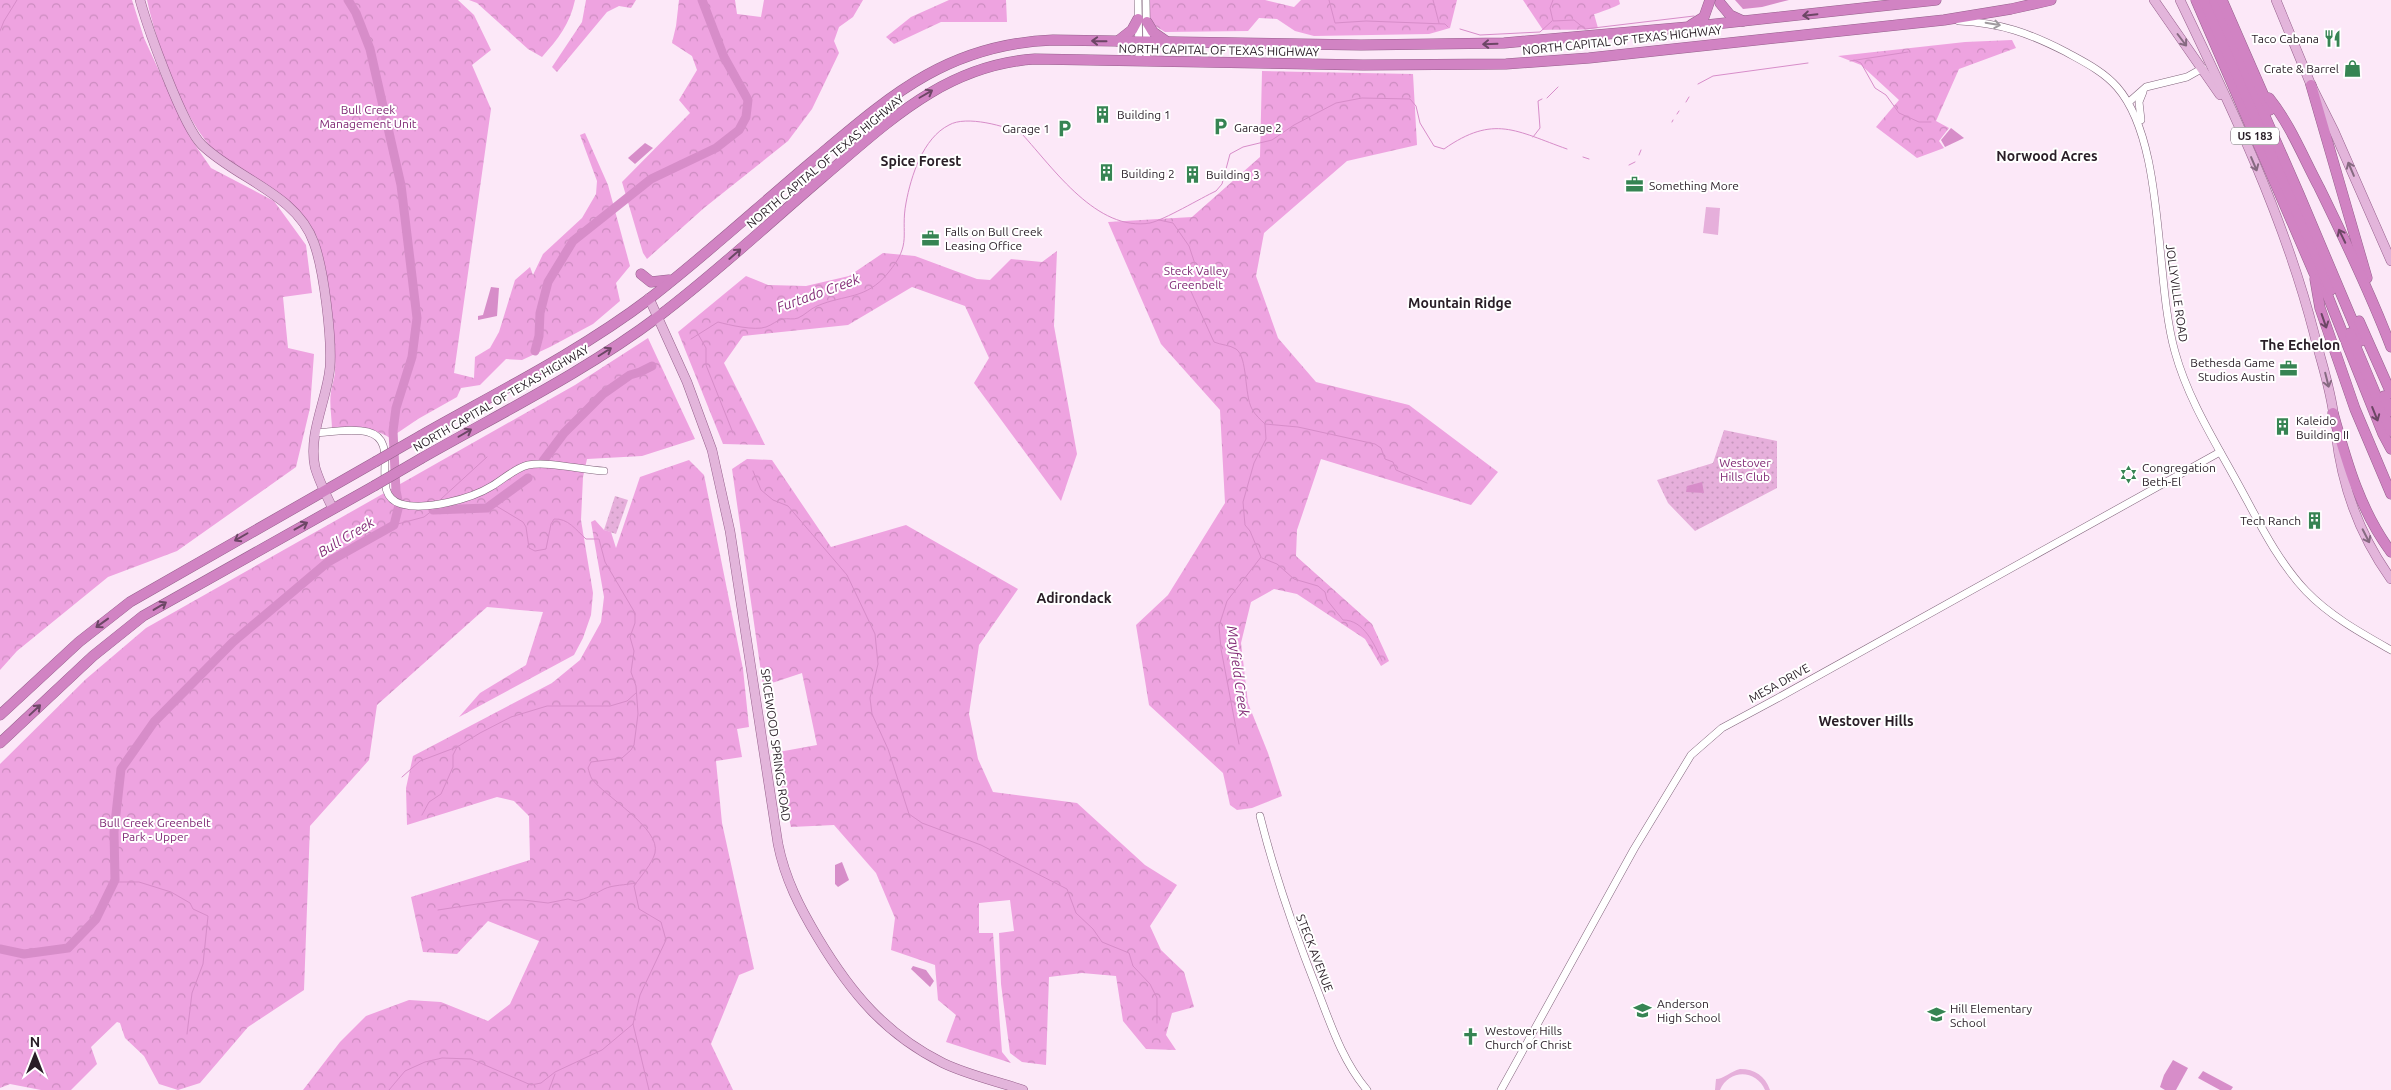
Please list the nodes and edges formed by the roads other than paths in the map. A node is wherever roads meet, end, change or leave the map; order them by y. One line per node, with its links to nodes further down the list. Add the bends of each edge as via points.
1 (140, 0): 44 (main road, via 195,137 218,158 284,203 311,235 323,282 330,356 329,377)
2 (1138, 0): 16 (street)
3 (1146, 0): 16 (street)
4 (1936, 0): 14 (highway, NORTH CAPITAL OF TEXAS HIGHWAY)
5 (2051, 0): 15 (highway, NORTH CAPITAL OF TEXAS HIGHWAY)
6 (2154, 0): 24 (main road, one-way to 24)
7 (2180, 0): 29 (main road)
8 (2196, 0): 32 (highway, US 183)
9 (2204, 0): 39 (highway)
10 (2214, 0): 39 (highway)
11 (2222, 0): 27 (highway, US 183)
12 (2276, 0): 25 (main road)
13 (1715, 1): 17 (highway, via 1730,15); 18 (highway, via 1704,17)
14 (1836, 12): 17 (highway, NORTH CAPITAL OF TEXAS HIGHWAY, one-way to 17); 19 (highway, via 1830,22)
15 (1944, 20): 19 (highway, NORTH CAPITAL OF TEXAS HIGHWAY); 28 (street, JOLLYVILLE ROAD, one-way to 28, via 1989,23 2034,35 2100,71)
16 (1142, 21): 20 (highway); 21 (street); 22 (highway)
17 (1744, 21): 18 (highway, NORTH CAPITAL OF TEXAS HIGHWAY)
18 (1688, 27): 22 (highway, NORTH CAPITAL OF TEXAS HIGHWAY, one-way to 22, via 1455,45)
19 (1830, 32): 23 (highway, NORTH CAPITAL OF TEXAS HIGHWAY, via 1506,64 1363,65)
20 (1118, 41): 21 (highway, NORTH CAPITAL OF TEXAS HIGHWAY); 34 (highway, NORTH CAPITAL OF TEXAS HIGHWAY, one-way to 34, via 1053,40 1006,44 958,59 922,76 861,121)
21 (1143, 42): 22 (highway, NORTH CAPITAL OF TEXAS HIGHWAY); 23 (street)
22 (1167, 42)
23 (1143, 60): 37 (highway, NORTH CAPITAL OF TEXAS HIGHWAY, one-way to 23, via 900,112 941,86 979,70 1018,60)
24 (2203, 68): 26 (street, via 2187,77); 29 (main road)
25 (2311, 85): 31 (main road, one-way to 25); 35 (highway)
26 (2146, 87): 28 (street); 30 (street, via 2139,102)
27 (2260, 87): 35 (highway, one-way to 27, via 2283,115); 39 (highway, US 183)
28 (2129, 102): 30 (street, JOLLYVILLE ROAD)
29 (2235, 119): 41 (main road, one-way to 41, via 2288,246 2309,312)
30 (2140, 128): 46 (street, JOLLYVILLE ROAD, via 2151,181 2174,351 2192,400)
31 (2391, 261)
32 (2314, 273): 45 (highway, US 183, one-way to 45, via 2327,294); 49 (highway, one-way to 49, via 2320,308 2355,409)
33 (641, 274): 34 (highway, via 646,280 656,283)
34 (673, 279): 36 (highway, NORTH CAPITAL OF TEXAS HIGHWAY)
35 (2372, 296): 38 (highway)
36 (650, 298): 37 (main road, SPICEWOOD SPRINGS ROAD); 48 (highway, NORTH CAPITAL OF TEXAS HIGHWAY, bridge, via 578,346)
37 (658, 316): 50 (highway, NORTH CAPITAL OF TEXAS HIGHWAY, one-way to 37, bridge, via 604,353); 57 (main road, SPICEWOOD SPRINGS ROAD, via 701,416 712,450 730,531 777,839 785,874 798,903 848,986 890,1029 943,1063)
38 (2391, 347)
39 (2384, 394): 40 (highway); 42 (highway); 43 (highway)
40 (2391, 410)
41 (2334, 413): 51 (highway, via 2359,497 2370,521); 52 (main road, one-way to 52, via 2338,451 2350,500)
42 (2391, 425)
43 (2391, 431)
44 (315, 433): 47 (street, via 362,431 376,436 384,448 385,486 390,497 408,505 469,497 530,465); 48 (main road, via 315,465)
45 (2391, 449)
46 (2220, 452): 53 (street, JOLLYVILLE ROAD, via 2281,562 2340,620); 59 (street, MESA DRIVE, via 1737,719 1702,744 1684,766 1634,849)
47 (604, 471)
48 (324, 490): 50 (main road); 54 (highway, NORTH CAPITAL OF TEXAS HIGHWAY, one-way to 54, via 130,602 79,642)
49 (2391, 494)
50 (333, 508): 55 (highway, NORTH CAPITAL OF TEXAS HIGHWAY, one-way to 50, via 93,656 143,616)
51 (2391, 552)
52 (2391, 579)
53 (2391, 650)
54 (0, 715)
55 (0, 744)
56 (1260, 816): 58 (street, STECK AVENUE, via 1285,905 1333,1032 1344,1057)
57 (1023, 1090)
58 (1367, 1090)
59 (1501, 1090)

